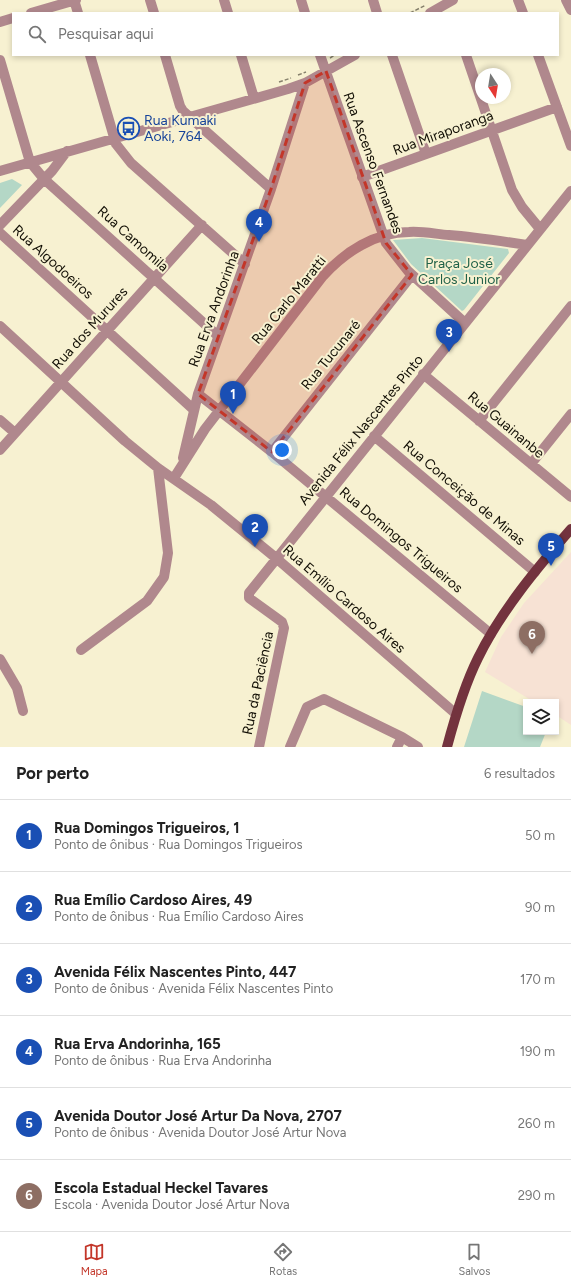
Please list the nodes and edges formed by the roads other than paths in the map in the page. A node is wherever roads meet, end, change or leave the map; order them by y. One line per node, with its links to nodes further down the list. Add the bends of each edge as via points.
1 (75, 0): 11 (street); 12 (street)
2 (150, 0): 13 (street)
3 (224, 0): 14 (street)
4 (301, 0): 15 (street)
5 (373, 0): 16 (street)
6 (518, 0): 17 (street)
7 (566, 0): 10 (street)
8 (449, 4): 9 (street)
9 (429, 8)
10 (571, 10)
11 (34, 12)
12 (78, 12)
13 (154, 12)
14 (228, 12)
15 (305, 12)
16 (377, 12)
17 (523, 12)
18 (12, 18): 19 (street)
19 (0, 22)
20 (90, 56): 35 (street)
21 (165, 56): 33 (street, via 180,106)
22 (241, 56): 31 (street)
23 (320, 56): 29 (street, Rua Ascenso Fernandes)
24 (353, 56): 29 (street)
25 (392, 56): 38 (street)
26 (466, 56): 34 (street)
27 (538, 56): 32 (street)
28 (0, 60): 39 (street)
29 (326, 71): 30 (street); 41 (street, Rua Ascenso Fernandes)
30 (305, 83): 31 (street); 43 (street, Rua Erva Andorinha)
31 (254, 98): 33 (street)
32 (557, 107): 34 (street, Rua Miraporanga); 36 (street)
33 (188, 116): 35 (street); 43 (street)
34 (492, 130): 38 (street, Rua Miraporanga); 47 (street, via 512,190)
35 (114, 137): 37 (street); 46 (street, via 124,156)
36 (571, 146)
37 (67, 151): 39 (street); 42 (street)
38 (426, 154): 41 (street, Rua Miraporanga)
39 (30, 162): 40 (street); 42 (street, Rua Camomila)
40 (0, 171)
41 (362, 177): 49 (street, Rua Ascenso Fernandes)
42 (44, 179): 45 (street); 53 (street, Rua Camomila)
43 (271, 189): 51 (street, Rua Erva Andorinha)
44 (571, 191): 47 (street, Avenida Félix Nascentes Pinto)
45 (0, 225)
46 (202, 226): 51 (street); 53 (street, Rua dos Murures)
47 (540, 229): 50 (street, Avenida Félix Nascentes Pinto)
48 (0, 233): 57 (street, Rua Algodoeiros)
49 (383, 235): 50 (street, Rua Carlo Maratti, via 410,232 484,238); 52 (street, Rua Ascenso Fernandes, via 392,253); 63 (street, Rua Carlo Maratti, via 334,264)
50 (527, 245): 55 (street, Avenida Félix Nascentes Pinto)
51 (245, 264): 58 (street, Rua Erva Andorinha)
52 (412, 275): 55 (street, Rua Ascenso Fernandes); 70 (street, Rua Tucunaré)
53 (154, 278): 57 (street, Rua dos Murures); 58 (street, Rua Camomila)
54 (571, 306): 66 (street)
55 (464, 323): 59 (street, Avenida Félix Nascentes Pinto)
56 (0, 326): 60 (street, Rua Emílio Cardoso Aires)
57 (107, 330): 60 (street, Rua dos Murures); 62 (street, Rua Algodoeiros)
58 (218, 336): 61 (street, Rua Erva Andorinha)
59 (423, 374): 66 (street, Rua Guainanbe); 68 (street, Avenida Félix Nascentes Pinto)
60 (62, 381): 67 (street, Rua dos Murures); 73 (street, Rua Emílio Cardoso Aires, via 125,441)
61 (198, 394): 62 (street, Rua Erva Andorinha); 63 (street, Rua Domingos Trigueiros)
62 (193, 409): 71 (street)
63 (219, 411): 70 (street, Rua Domingos Trigueiros); 71 (street, Rua Carlo Maratti)
64 (571, 414): 72 (street)
65 (0, 420): 67 (street)
66 (479, 421): 72 (street, Rua Guainanbe)
67 (15, 433): 69 (street, Rua dos Murures)
68 (374, 436): 75 (street, Avenida Félix Nascentes Pinto); 79 (street, Rua Conceição de Minas)
69 (0, 450)
70 (272, 452): 75 (street, Rua Domingos Trigueiros)
71 (182, 464): 74 (street, Rua Carlo Maratti)
72 (531, 464): 76 (street, Rua Guainanbe)
73 (158, 468): 74 (street, Rua Emílio Cardoso Aires); 82 (street, via 168,553 164,578 147,601)
74 (174, 478): 78 (street, Rua Emílio Cardoso Aires)
75 (326, 496): 78 (street, Avenida Félix Nascentes Pinto); 81 (street, Rua Domingos Trigueiros)
76 (571, 497)
77 (571, 529): 79 (main road)
78 (276, 558): 80 (street, Avenida Félix Nascentes Pinto); 85 (street, Rua Emílio Cardoso Aires)
79 (536, 572): 81 (main road)
80 (249, 593): 87 (street, Rua da Paciência, via 249,598 278,619 284,628)
81 (491, 634): 85 (main road, via 470,675)
82 (81, 650)
83 (0, 658): 84 (street, via 17,688)
84 (24, 711)
85 (456, 714): 91 (main road)
86 (402, 737): 88 (street, via 324,699 307,707); 89 (street); 90 (street)
87 (259, 747)
88 (290, 747)
89 (397, 747)
90 (418, 747)
91 (447, 747)

